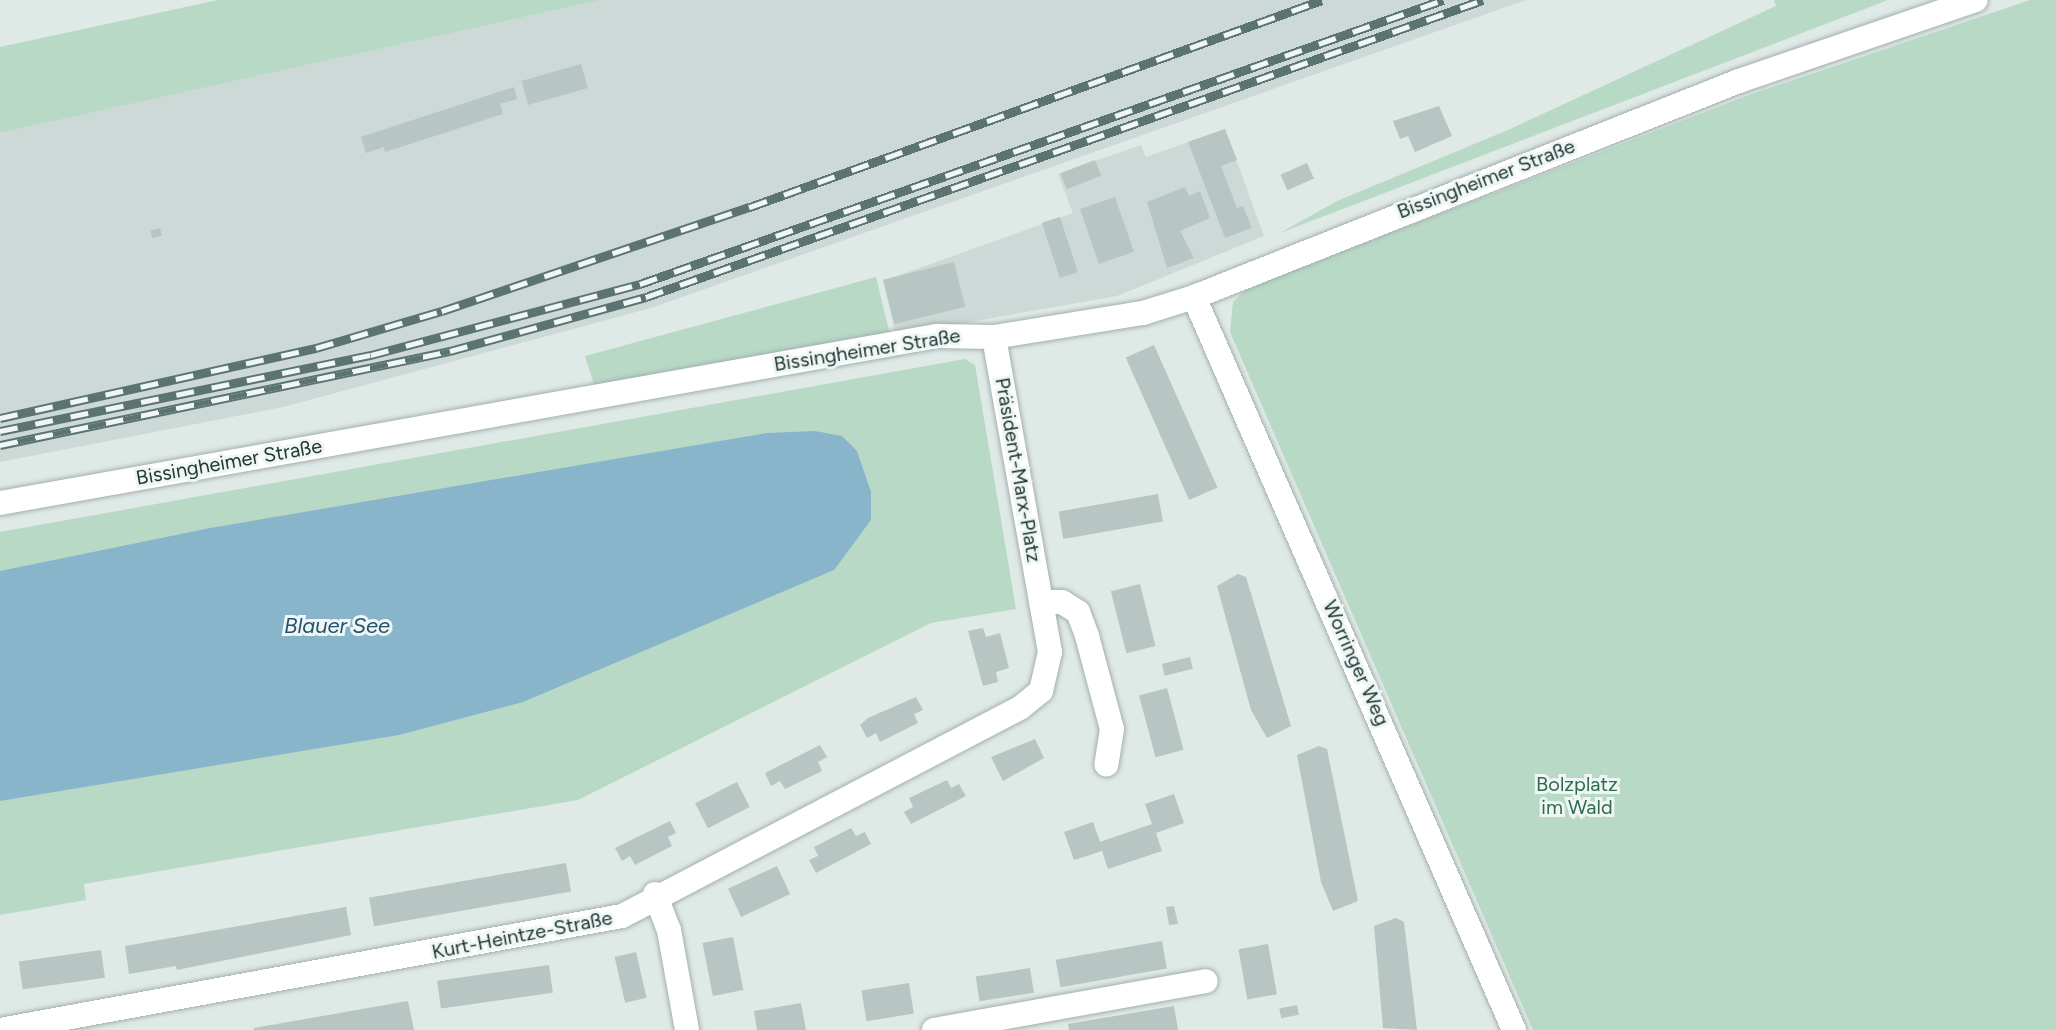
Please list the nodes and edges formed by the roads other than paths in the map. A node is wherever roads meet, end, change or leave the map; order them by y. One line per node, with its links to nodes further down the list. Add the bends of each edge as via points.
1 (1975, 0): 2 (street, Bissingheimer Straße, via 1739,81)
2 (1194, 297): 3 (street, Bissingheimer Straße, via 1168,308); 13 (street, Worringer Weg)
3 (994, 337): 4 (street, Bissingheimer Straße, via 937,336); 5 (street, Präsident-Marx-Platz)
4 (0, 503)
5 (1041, 602): 6 (street, Präsident-Marx-Platz, via 1050,652); 7 (street, via 1062,602 1078,612 1112,729)
6 (1041, 691): 8 (street, Kurt-Heintze-Straße, via 1020,708)
7 (1106, 765)
8 (655, 894): 10 (street, Kurt-Heintze-Straße, via 601,923); 11 (street, via 669,930)
9 (1206, 981): 12 (street)
10 (0, 1030)
11 (687, 1030)
12 (934, 1030)
13 (1514, 1030)

